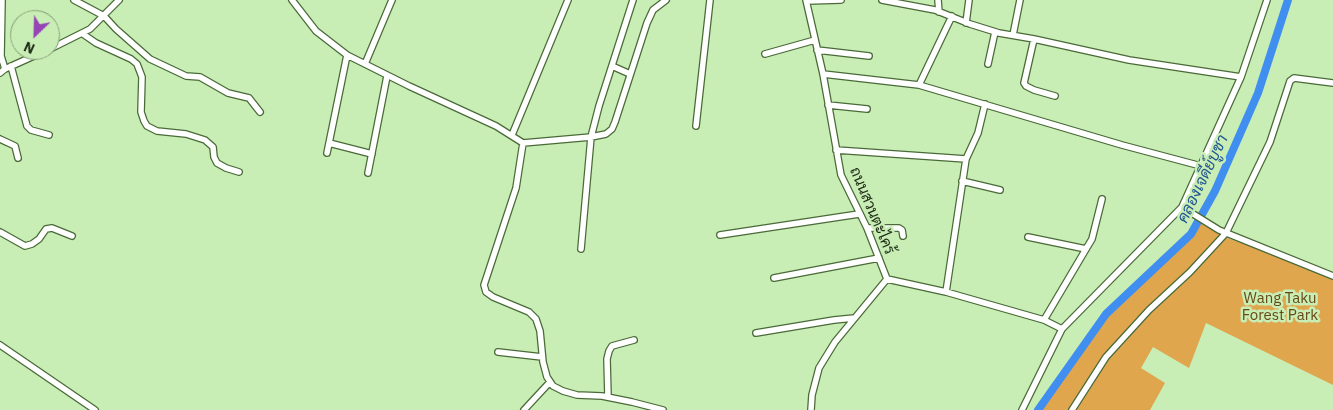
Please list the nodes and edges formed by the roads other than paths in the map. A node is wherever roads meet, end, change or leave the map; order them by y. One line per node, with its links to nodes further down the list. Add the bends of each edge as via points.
1 (2, 0): 35 (street, via 1,56)
2 (74, 0): 18 (street)
3 (119, 0): 18 (street)
4 (292, 0): 29 (street, via 316,31)
5 (392, 0): 32 (street)
6 (568, 0): 49 (street)
7 (633, 0): 34 (street)
8 (666, 0): 36 (street, via 653,10)
9 (710, 0): 47 (street)
10 (807, 0): 11 (street); 25 (street, ถนนสวนตะไคร้)
11 (841, 0)
12 (882, 0): 17 (street)
13 (938, 0): 17 (street)
14 (969, 0): 20 (street)
15 (1020, 0): 23 (street)
16 (1267, 0): 39 (street)
17 (939, 12): 19 (street)
18 (104, 16): 22 (street); 46 (street, via 150,59 186,76 200,78 228,93 249,98)
19 (952, 16): 20 (street); 41 (street)
20 (966, 22): 21 (street)
21 (995, 32): 23 (street); 33 (street)
22 (83, 34): 26 (street); 60 (street, via 136,64 142,77 142,112 147,126 209,142 217,163)
23 (1013, 35): 24 (street)
24 (1034, 39): 39 (street, via 1129,60); 42 (street, via 1024,83 1034,90)
25 (815, 40): 27 (street, ถนนสวนตะไคร้); 28 (street)
26 (60, 44)
27 (817, 50): 30 (street); 37 (street, ถนนสวนตะไคร้)
28 (765, 54)
29 (348, 55): 32 (street); 52 (street)
30 (869, 56)
31 (25, 60): 35 (street)
32 (365, 64): 38 (street)
33 (988, 64)
34 (612, 66): 36 (street); 50 (street)
35 (5, 69): 48 (street, via 27,126)
36 (630, 74): 50 (street, via 612,129 606,134)
37 (823, 74): 41 (street); 44 (street, ถนนสวนตะไคร้)
38 (387, 76): 49 (street); 56 (street)
39 (1241, 77): 59 (street)
40 (1333, 83): 69 (street, via 1294,78 1290,81 1270,142)
41 (919, 84): 43 (street)
42 (1055, 96)
43 (985, 104): 58 (street, via 978,133); 59 (street)
44 (828, 105): 45 (street); 54 (street, ถนนสวนตะไคร้)
45 (867, 109)
46 (260, 112)
47 (696, 126)
48 (49, 135)
49 (512, 135): 53 (street)
50 (591, 137): 53 (street); 74 (street)
51 (0, 139): 57 (street, via 15,146)
52 (329, 143): 55 (street); 56 (street)
53 (522, 143): 88 (street, via 516,188 484,285 493,298 529,312 536,319)
54 (836, 150): 58 (street); 66 (street, ถนนสวนตะไคร้, via 841,175)
55 (328, 153)
56 (372, 154): 61 (street)
57 (18, 158)
58 (966, 159): 62 (street)
59 (1201, 166): 65 (street)
60 (239, 172)
61 (368, 173)
62 (962, 181): 63 (street); 80 (street)
63 (1000, 190)
64 (1102, 199): 75 (street, via 1092,239)
65 (1182, 207): 69 (street); 83 (street)
66 (859, 214): 67 (street, ถนนสวนตะไคร้); 70 (street)
67 (867, 228): 72 (street, via 899,228); 76 (street, ถนนสวนตะไคร้)
68 (0, 232): 71 (street, via 25,246 39,239 46,228)
69 (1226, 233): 77 (street); 96 (street, via 1106,357)
70 (720, 235)
71 (72, 236)
72 (903, 236)
73 (1028, 237): 75 (street)
74 (581, 249)
75 (1086, 249): 82 (street)
76 (879, 258): 78 (street); 79 (street, ถนนสวนตะไคร้)
77 (1333, 276)
78 (774, 278)
79 (887, 279): 80 (street); 81 (street, ถนนสวนตะไคร้)
80 (946, 292): 82 (street)
81 (854, 318): 84 (street); 94 (street, ถนนสวนตะไคร้, via 819,368)
82 (1044, 320): 83 (street)
83 (1062, 329): 95 (street)
84 (756, 333)
85 (634, 340): 90 (street, via 612,346 609,351)
86 (0, 345): 91 (street)
87 (498, 352): 88 (street)
88 (542, 357): 89 (street)
89 (550, 382): 90 (street, via 562,391 577,395); 92 (street)
90 (608, 397): 93 (street)
91 (95, 410)
92 (524, 410)
93 (663, 410)
94 (811, 410)
95 (1022, 410)
96 (1072, 410)

